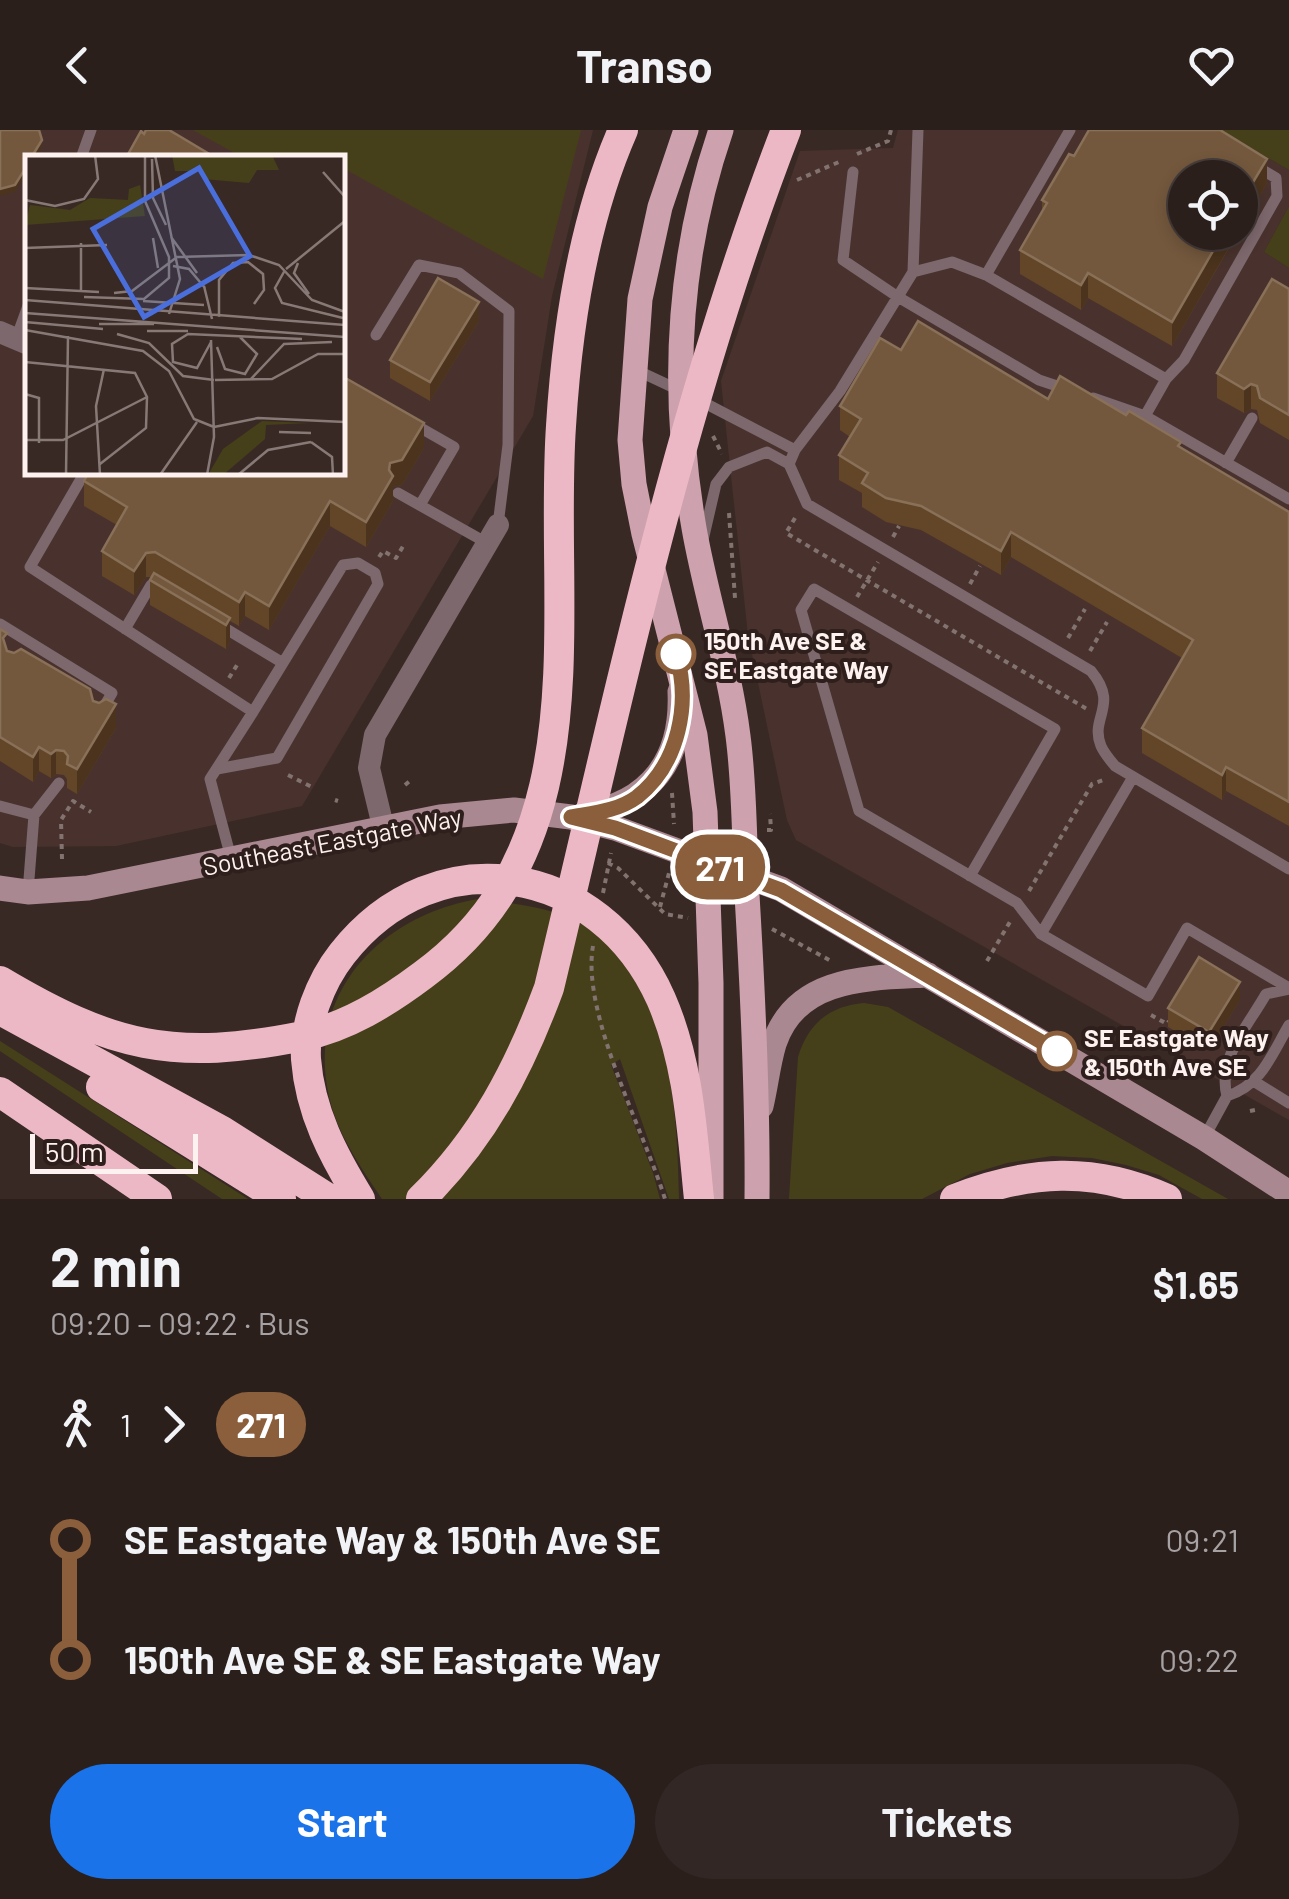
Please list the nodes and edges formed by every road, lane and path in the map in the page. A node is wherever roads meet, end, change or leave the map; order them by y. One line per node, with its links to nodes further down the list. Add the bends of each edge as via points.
1 (91, 130): 10 (lane)
2 (623, 130): 101 (highway, via 580,278 560,426 553,752 538,814 496,900 433,968 386,1001 317,1033 269,1043 154,1046 71,1022)
3 (686, 130): 21 (main road, via 648,253)
4 (722, 130): 23 (main road, via 688,262)
5 (786, 130): 119 (highway, via 694,406 549,988 490,1116)
6 (891, 130): 9 (path, via 888,141)
7 (918, 130): 15 (lane)
8 (1070, 130): 16 (lane)
9 (856, 154)
10 (82, 155)
11 (1244, 158): 22 (lane, via 1276,178 1278,196 1184,360)
12 (840, 161): 14 (path)
13 (853, 172): 17 (lane, via 843,260)
14 (792, 182)
15 (913, 272): 16 (lane, via 952,262); 17 (lane)
16 (986, 275): 22 (lane)
17 (898, 297): 24 (lane, via 1040,380); 28 (lane)
18 (25, 313): 20 (lane)
19 (376, 335): 38 (lane, via 419,265 459,273 510,310 508,445)
20 (14, 338)
21 (634, 368): 23 (lane); 58 (main road, via 634,484)
22 (1166, 379): 24 (lane)
23 (680, 391): 28 (lane); 41 (main road)
24 (1145, 416): 30 (lane)
25 (1252, 418): 30 (lane)
26 (406, 419): 35 (lane, via 454,447)
27 (710, 430): 29 (path)
28 (796, 450): 31 (lane)
29 (723, 456)
30 (1226, 463): 34 (lane)
31 (788, 464): 40 (lane, via 807,504); 41 (lane, via 768,452 729,467 716,484)
32 (83, 475): 52 (lane, via 30,567)
33 (398, 492): 35 (lane)
34 (1289, 499)
35 (420, 505): 38 (lane)
36 (795, 518): 44 (path, via 786,533)
37 (899, 526): 40 (path)
38 (492, 534): 78 (street, via 375,735 370,768)
39 (405, 543): 42 (path, via 396,558 382,550)
40 (886, 549): 44 (path); 66 (lane, via 1091,671 1104,686 1101,748)
41 (700, 554): 85 (main road, via 738,733)
42 (377, 560)
43 (980, 566): 45 (path)
44 (867, 580): 48 (path); 62 (path)
45 (970, 584)
46 (168, 595): 52 (lane, via 151,585)
47 (1085, 609): 53 (path)
48 (850, 610): 86 (lane, via 814,588 802,610 859,811); 86 (lane, via 1054,730)
49 (201, 614): 57 (lane)
50 (1107, 622): 55 (path)
51 (0, 624): 54 (lane)
52 (125, 629): 61 (lane)
53 (1068, 638)
54 (29, 642): 56 (lane); 63 (lane, via 112,693)
55 (1090, 651)
56 (21, 655)
57 (283, 662): 61 (lane); 64 (lane, via 343,565 358,562 375,573 378,584 278,758)
58 (679, 662): 76 (main road, via 682,716 666,764 637,797 612,810); 83 (main road, via 695,735)
59 (236, 665): 60 (path)
60 (228, 679)
61 (253, 712): 64 (lane)
62 (1091, 712)
63 (98, 718)
64 (216, 768): 81 (lane, via 210,778)
65 (288, 775): 71 (path)
66 (1133, 776): 84 (lane); 96 (lane)
67 (1107, 778): 89 (path, via 1092,784)
68 (411, 780): 70 (path)
69 (59, 783): 75 (lane)
70 (405, 785)
71 (309, 786)
72 (0, 806): 75 (lane)
73 (675, 806): 77 (path)
74 (91, 812): 80 (path, via 73,801 61,820)
75 (34, 815): 88 (lane)
76 (571, 817): 78 (main road, Southeast Eastgate Way, via 514,810); 83 (main road, Southeast Eastgate Way)
77 (674, 818)
78 (382, 826): 81 (main road, Southeast Eastgate Way)
79 (612, 851): 91 (path)
80 (62, 859)
81 (232, 860): 88 (main road, Southeast Eastgate Way, via 88,888)
82 (606, 862): 92 (path)
83 (706, 862): 85 (main road, Southeast Eastgate Way); 122 (main road)
84 (1289, 869)
85 (746, 876): 100 (main road, Southeast Eastgate Way); 112 (main road)
86 (970, 876): 96 (lane, via 1017,903)
87 (0, 888): 88 (main road, Southeast Eastgate Way)
88 (28, 892)
89 (1026, 895)
90 (664, 896): 92 (path)
91 (601, 904)
92 (659, 909): 94 (path)
93 (1013, 916): 98 (path)
94 (674, 917)
95 (778, 930): 99 (path)
96 (1042, 934): 102 (lane, via 1148,996 1187,928)
97 (595, 937): 120 (path, via 592,985 603,1030)
98 (986, 961)
99 (834, 962)
100 (928, 975): 112 (main road, via 844,981 807,998 775,1040); 113 (main road, Southeast Eastgate Way)
101 (0, 980)
102 (1289, 988): 110 (lane, via 1266,994 1226,1064)
103 (0, 1010): 117 (highway, via 259,1152)
104 (1174, 1013): 105 (path, via 1167,1024)
105 (1151, 1015)
106 (0, 1025): 116 (highway)
107 (1289, 1025): 108 (lane)
108 (1255, 1082): 110 (lane); 111 (lane)
109 (0, 1092): 115 (highway)
110 (1227, 1096): 113 (lane)
111 (1289, 1103)
112 (758, 1120): 123 (main road)
113 (1204, 1138): 114 (main road, Southeast Eastgate Way)
114 (1289, 1193)
115 (157, 1199)
116 (281, 1199)
117 (329, 1199)
118 (360, 1199): 121 (highway, via 335,1158 309,1086 307,1033 318,998 332,967 380,914 412,893 486,878 555,892 598,919 638,960 678,1045)
119 (421, 1199)
120 (665, 1199)
121 (699, 1199)
122 (711, 1199)
123 (758, 1199)
124 (955, 1199): 125 (highway, via 1040,1176 1109,1180)
125 (1167, 1199)

